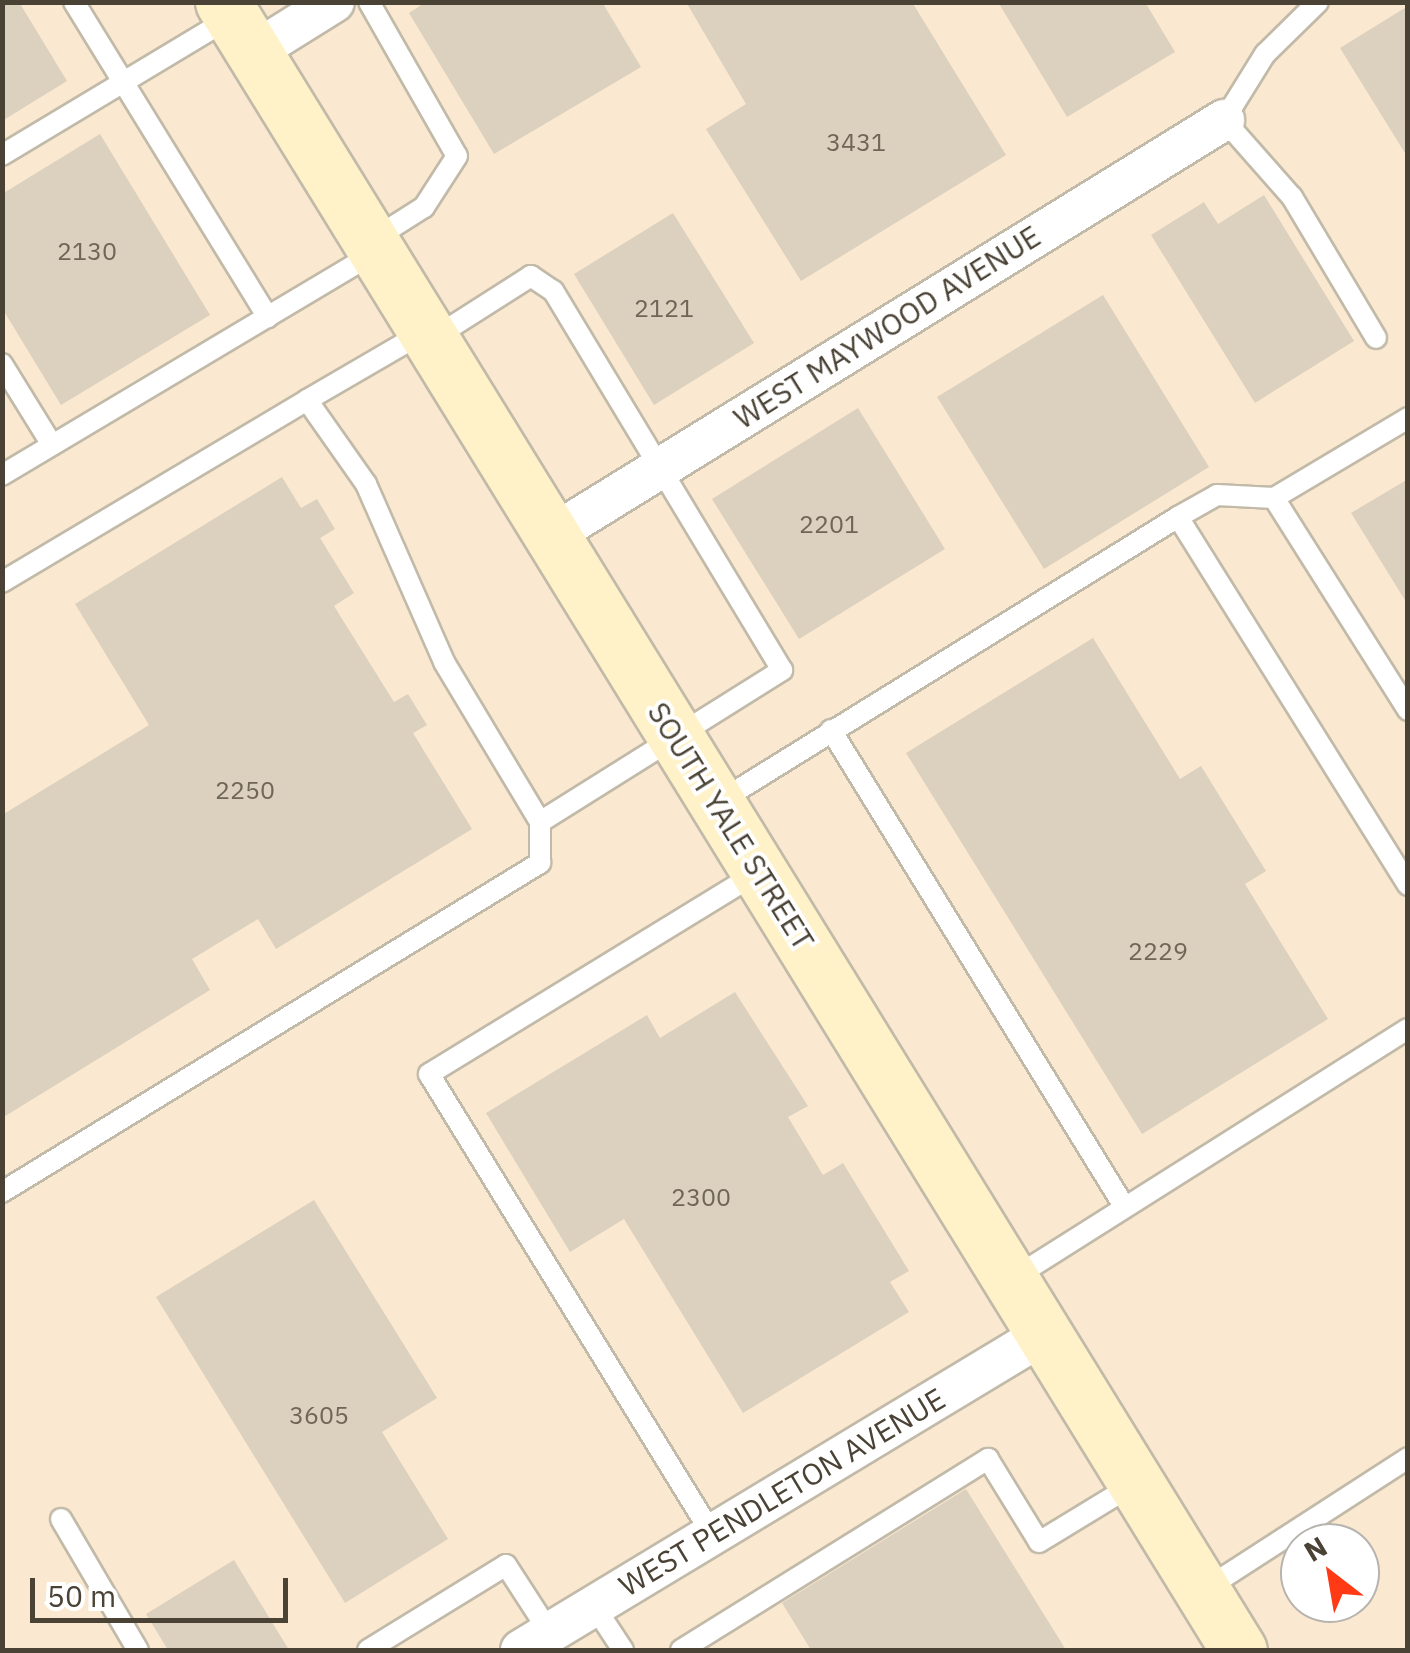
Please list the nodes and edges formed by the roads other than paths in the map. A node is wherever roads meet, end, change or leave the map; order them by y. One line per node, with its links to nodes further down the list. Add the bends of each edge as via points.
1 (74, 2): 6 (lane)
2 (334, 2): 5 (street)
3 (369, 2): 9 (lane, via 456,156 424,207)
4 (1318, 2): 7 (lane, via 1265,54)
5 (236, 24): 6 (lane); 9 (street, SOUTH YALE STREET)
6 (123, 82): 8 (lane); 10 (lane)
7 (1224, 120): 12 (lane, via 1292,197); 17 (street, WEST MAYWOOD AVENUE)
8 (2, 155)
9 (373, 247): 10 (lane); 11 (street, SOUTH YALE STREET)
10 (268, 316): 16 (lane)
11 (428, 336): 14 (lane); 17 (lane, via 531,276 553,291); 21 (street, SOUTH YALE STREET)
12 (1376, 338)
13 (2, 364): 16 (lane)
14 (307, 400): 22 (lane); 27 (lane, via 366,484 444,662)
15 (1408, 418): 19 (lane)
16 (52, 445): 18 (lane)
17 (658, 468): 21 (street, WEST MAYWOOD AVENUE); 25 (lane, via 782,670)
18 (2, 474)
19 (1274, 498): 20 (lane, via 1216,495); 23 (lane)
20 (1178, 517): 24 (lane); 29 (lane)
21 (552, 536): 25 (street, SOUTH YALE STREET)
22 (2, 582)
23 (1408, 710)
24 (831, 730): 26 (lane); 32 (lane)
25 (677, 738): 26 (street, SOUTH YALE STREET); 27 (lane)
26 (716, 803): 28 (street, SOUTH YALE STREET)
27 (540, 822): 31 (lane, via 540,863)
28 (759, 872): 33 (street, SOUTH YALE STREET); 38 (lane, via 429,1074)
29 (1408, 886)
30 (1408, 1029): 32 (lane)
31 (2, 1192)
32 (1124, 1206): 33 (lane)
33 (1010, 1280): 34 (street, SOUTH YALE STREET)
34 (1044, 1334): 36 (street, SOUTH YALE STREET); 38 (street, WEST PENDLETON AVENUE)
35 (1408, 1458): 39 (lane)
36 (1136, 1484): 39 (street, SOUTH YALE STREET); 45 (lane, via 1040,1542 988,1459)
37 (60, 1519): 42 (lane)
38 (712, 1534): 40 (street, WEST PENDLETON AVENUE)
39 (1202, 1590): 46 (street, SOUTH YALE STREET)
40 (594, 1606): 41 (street, WEST PENDLETON AVENUE); 44 (lane)
41 (535, 1642): 43 (lane, via 506,1564)
42 (138, 1650)
43 (368, 1650)
44 (623, 1650)
45 (681, 1650)
46 (1239, 1650)

